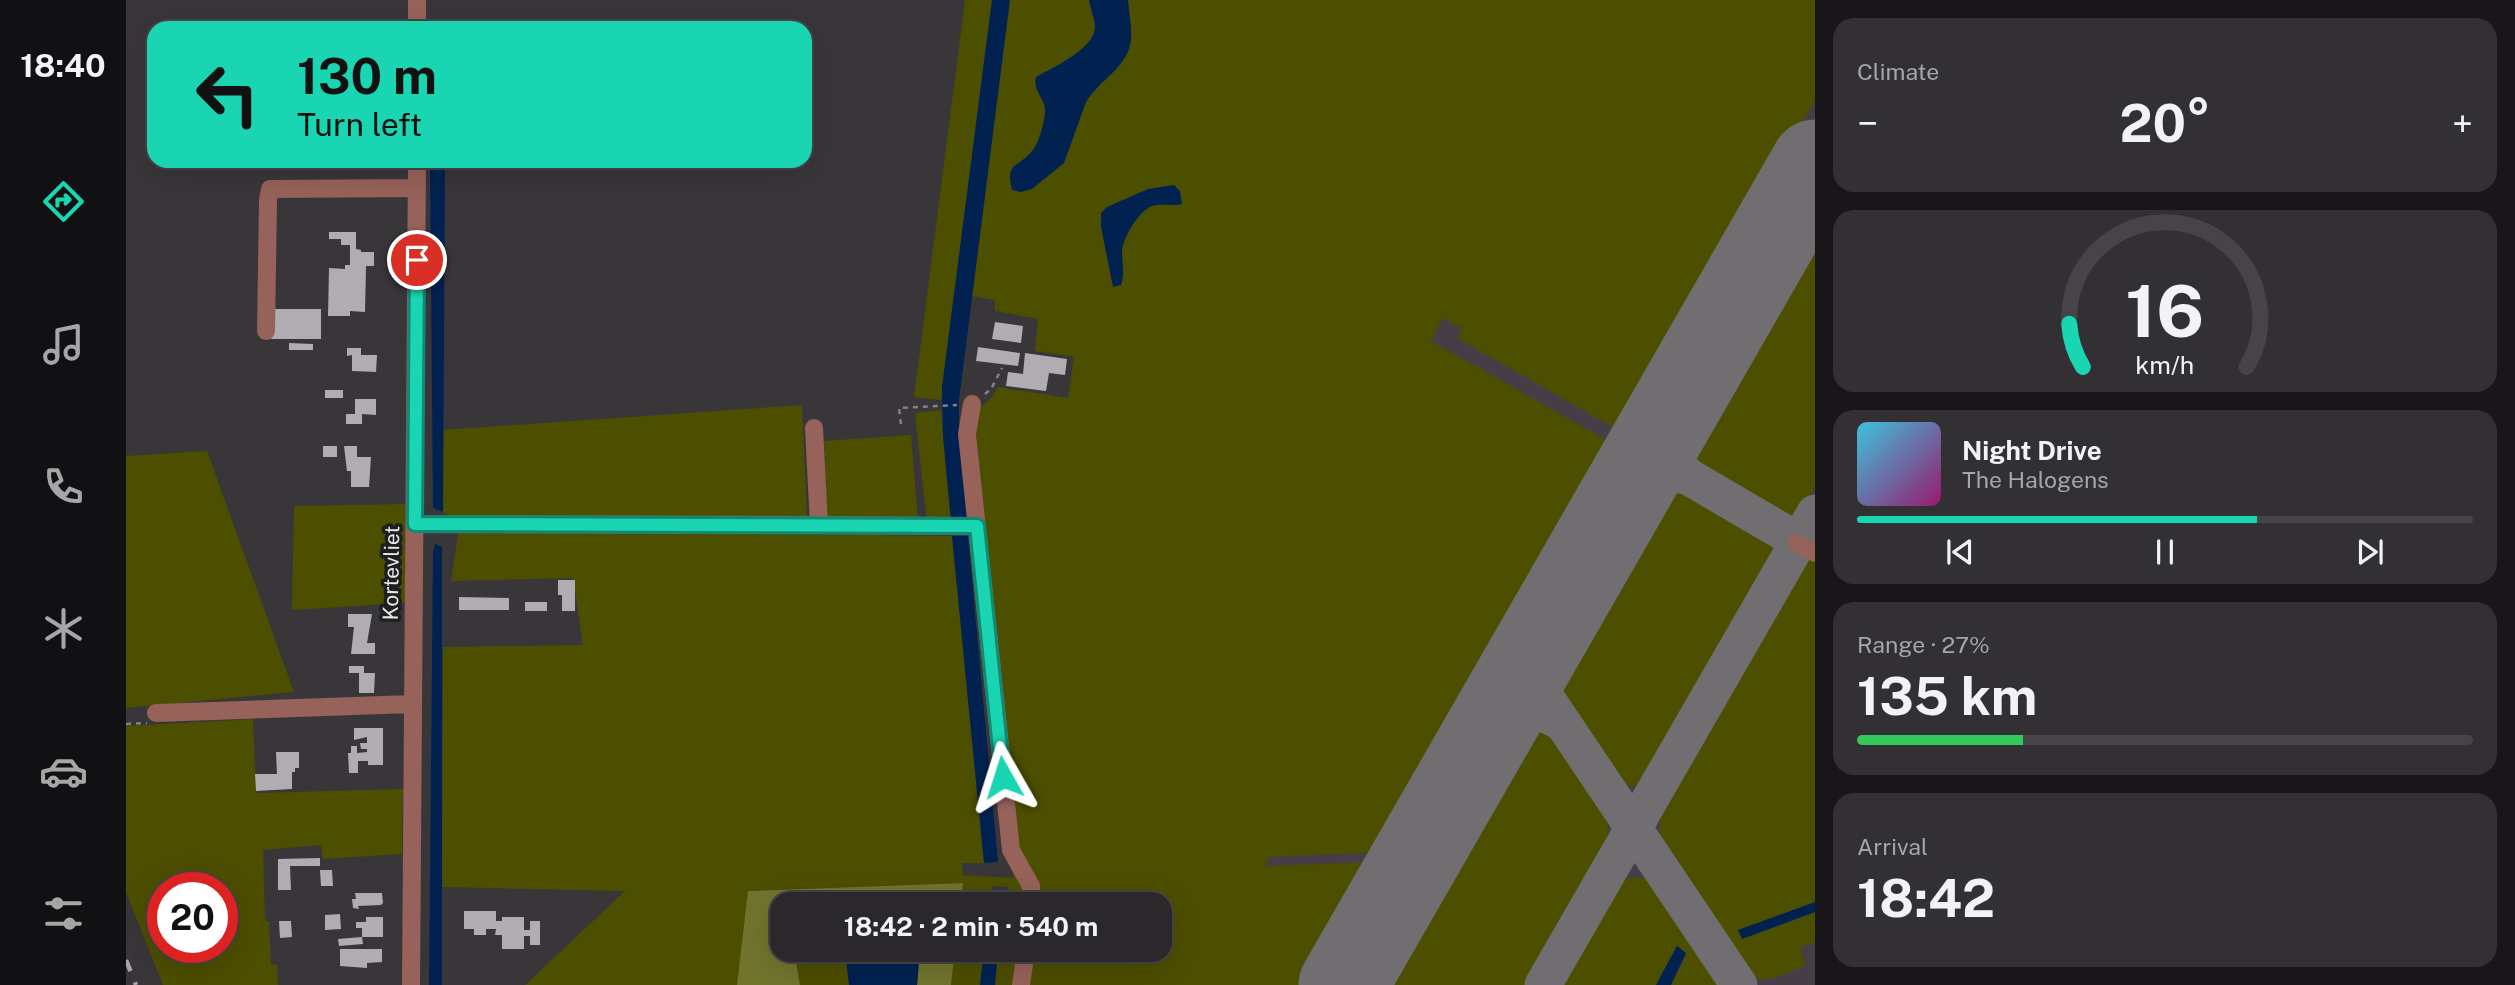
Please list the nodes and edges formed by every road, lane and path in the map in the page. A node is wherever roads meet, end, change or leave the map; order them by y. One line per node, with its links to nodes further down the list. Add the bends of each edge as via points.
1 (417, 0): 2 (street)
2 (417, 21)
3 (417, 168): 4 (street, Kortevliet)
4 (417, 188): 5 (street, via 270,189); 10 (street, Kortevliet)
5 (266, 331)
6 (1002, 368): 7 (path, via 991,389)
7 (972, 404): 8 (path, via 900,408); 12 (street, via 967,434)
8 (901, 424)
9 (814, 428): 11 (street)
10 (415, 524): 11 (street); 15 (street, Kortevliet)
11 (819, 525): 12 (street)
12 (977, 526): 17 (street, via 1011,850)
13 (1797, 544): 14 (street)
14 (1815, 553)
15 (412, 704): 16 (street); 19 (street, Kortevliet)
16 (156, 713)
17 (1031, 892)
18 (1025, 962): 20 (street)
19 (411, 985)
20 (1021, 985)

